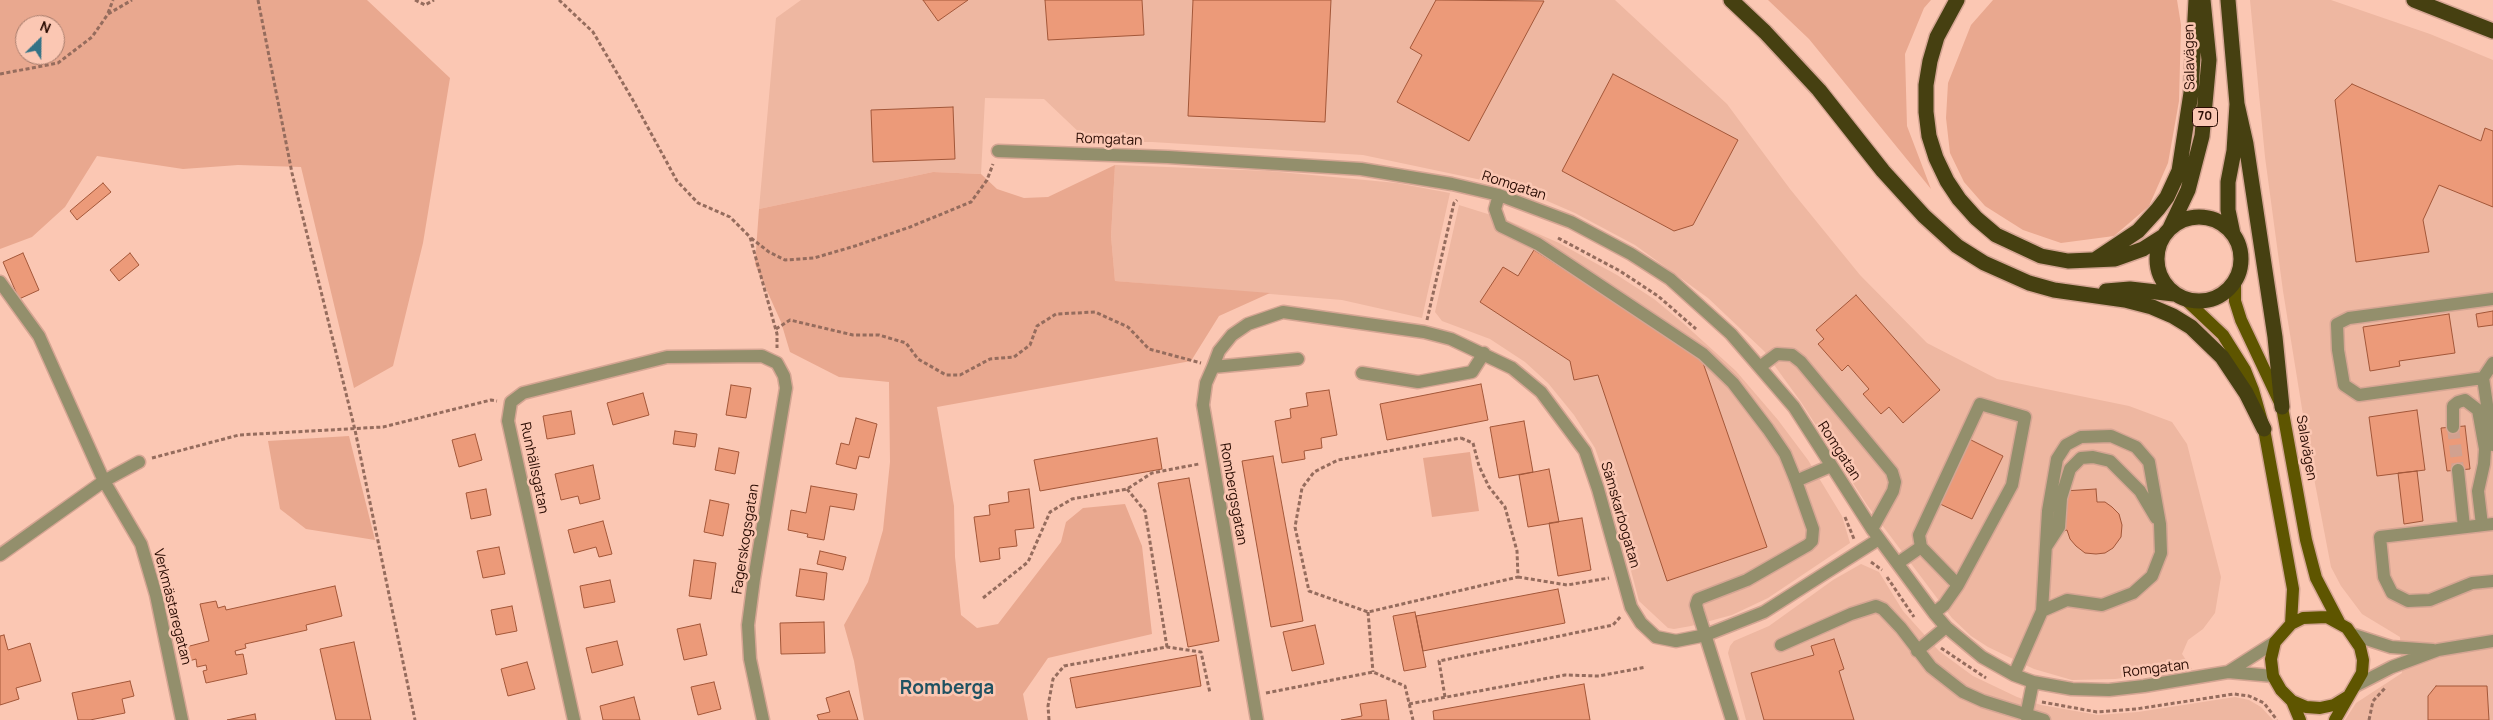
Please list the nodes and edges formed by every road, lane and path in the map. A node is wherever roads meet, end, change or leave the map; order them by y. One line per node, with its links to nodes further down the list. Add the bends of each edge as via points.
1 (114, 0): 13 (path)
2 (132, 0): 13 (path)
3 (258, 0): 42 (path, via 292,173)
4 (415, 0): 5 (path, via 425,5)
5 (434, 0)
6 (559, 0): 21 (path, via 593,32 677,180 698,203 730,217)
7 (1730, 0): 25 (highway, via 1819,90 1883,171 1957,246 2013,277 2054,290)
8 (1957, 0): 22 (highway, via 1937,37 1926,85 1929,136 1947,181 1976,218 1996,235 2041,256)
9 (2196, 0): 22 (highway, via 2191,93 2179,170 2158,209 2131,236)
10 (2203, 0): 19 (highway, Salavägen / 70, via 2209,60 2202,136 2188,190)
11 (2228, 0): 16 (highway, 70)
12 (2414, 0): 14 (highway)
13 (108, 14): 15 (path, via 92,37 58,63)
14 (2493, 31)
15 (0, 74)
16 (2237, 104): 20 (highway, 70, via 2234,152 2228,182 2228,210); 39 (highway, via 2248,154)
17 (998, 151): 18 (street, Romgatan, via 1361,169); 21 (path, via 987,180 971,202 910,227 814,258 785,260)
18 (1499, 194): 35 (street, Romgatan, via 1571,222 1670,279 1702,305); 49 (street, via 1495,209 1501,226 1538,244 1703,354 1732,383 1768,429 1785,454)
19 (2166, 233): 20 (highway, via 2191,218 2203,217 2225,226); 22 (highway, via 2115,260); 26 (highway, via 2156,261 2165,285)
20 (2233, 234): 24 (highway, via 2241,253)
21 (750, 237): 29 (path)
22 (2094, 260)
23 (0, 282): 48 (street, Verkmästaregatan, via 39,336)
24 (2235, 282): 26 (highway, via 2214,299 2197,302); 39 (main road, Salavägen, via 2235,301 2241,320)
25 (2082, 293): 26 (highway, via 2130,289); 41 (highway, via 2152,307 2191,327 2222,356)
26 (2180, 297): 41 (main road, via 2212,323 2232,348 2253,390)
27 (2490, 301): 37 (street, via 2349,318 2337,324 2344,385 2359,395)
28 (1283, 312): 30 (street, Sämskarbogatan, via 1424,332); 34 (street, Rombergsgatan, via 1248,324 1232,335 1219,351)
29 (776, 329): 32 (path); 34 (path, via 790,320 853,335 879,335 906,344 918,359 946,375 960,375 990,359 1014,357 1030,345 1037,326 1056,314 1095,312 1128,327 1149,349)
30 (1484, 353): 36 (street, via 1472,372 1418,382); 59 (street, Sämskarbogatan, via 1512,368 1541,392 1585,451)
31 (1298, 359): 34 (street)
32 (777, 363): 38 (street, via 762,356 667,357 523,393); 97 (street, Fagerskogsgatan, via 784,376 785,396 748,626 750,659)
33 (2493, 364): 37 (street)
34 (1213, 366): 44 (street, Rombergsgatan, via 1206,383 1203,405)
35 (1761, 366): 46 (street, Romgatan, via 1794,407); 54 (street, via 1777,354 1792,355 1801,362 1892,472 1893,490)
36 (1362, 373)
37 (2483, 378): 43 (street)
38 (512, 402): 42 (path, via 491,400 383,427); 96 (street, Runhällsgatan, via 508,421)
39 (2282, 407): 68 (main road, Salavägen, via 2316,578)
40 (2453, 427): 52 (street, via 2453,406 2458,402 2465,400 2478,410 2484,464 2478,490)
41 (2264, 428): 69 (main road, via 2293,590)
42 (354, 430): 45 (path, via 239,435); 95 (path)
43 (2493, 445)
44 (1212, 461): 50 (path, via 1152,474); 88 (street, Rombergsgatan)
45 (139, 462): 48 (street)
46 (1831, 466): 49 (street); 54 (street, Romgatan)
47 (2458, 470): 53 (street)
48 (104, 481): 57 (street); 94 (street, Verkmästaregatan, via 141,544 156,595)
49 (1796, 482): 72 (street, via 1814,528 1812,541 1747,580 1701,596 1696,605)
50 (1127, 489): 63 (path, via 1072,498 1050,512 1028,562); 76 (path, via 1145,511)
51 (2160, 524): 56 (street, via 2140,491 2110,461 2081,458 2070,469 2061,498 2059,527); 56 (street, via 2149,462 2136,447 2111,436 2081,437 2066,445 2058,459); 65 (street, via 2161,553 2152,576 2133,594 2102,605 2067,600)
52 (2488, 525): 53 (street)
53 (2464, 527): 61 (street, via 2380,537 2384,577 2392,593 2408,600 2430,600 2472,583)
54 (1876, 534): 58 (street, Romgatan); 72 (street, via 1764,612)
55 (1921, 547): 58 (street); 62 (street); 62 (street, via 1918,535 1980,404 2025,417 2012,485)
56 (2045, 549): 65 (street)
57 (0, 555)
58 (1898, 563): 67 (street, Romgatan)
59 (1622, 576): 60 (path, via 1567,585); 64 (street, Sämskarbogatan)
60 (1518, 577): 66 (path); 66 (path, via 1517,552 1505,507 1489,488 1473,443 1461,438 1338,460 1314,472 1302,488 1295,527 1309,590)
61 (2493, 581)
62 (1958, 585): 67 (street)
63 (983, 598)
64 (1631, 607): 72 (street, Sämskarbogatan, via 1641,623 1656,637 1676,641); 89 (path, via 1613,624 1439,661)
65 (2042, 611): 83 (street)
66 (1368, 612): 81 (path)
67 (1934, 613): 70 (street, Romgatan)
68 (2339, 622): 69 (main road, Salavägen, via 2315,616); 71 (main road, Salavägen)
69 (2291, 624): 74 (main road)
70 (1946, 627): 77 (street); 83 (street, Romgatan, via 1982,657)
71 (2354, 635): 78 (street, via 2390,647); 86 (main road, Salavägen, via 2363,660)
72 (1706, 636): 101 (street)
73 (2493, 641): 78 (street)
74 (2276, 642): 82 (street, Romgatan); 84 (main road, via 2271,659)
75 (1781, 645): 77 (street, via 1876,606)
76 (1167, 647): 87 (path, via 1201,652); 98 (path, via 1064,666 1053,679)
77 (1918, 650): 93 (street, via 1938,673 1963,692)
78 (2438, 650): 80 (street)
79 (1646, 667): 89 (path, via 1599,676 1565,675)
80 (2392, 667): 86 (street); 105 (path, via 2395,681 2373,701)
81 (1373, 672): 88 (path); 92 (path, via 1405,686)
82 (2228, 672): 84 (street, Romgatan); 85 (street, Romgatan, via 2109,690 2072,689)
83 (2014, 675): 85 (street, Romgatan)
84 (2273, 676): 91 (main road)
85 (2033, 682): 93 (street)
86 (2357, 685): 90 (main road, Salavägen)
87 (1210, 693)
88 (1253, 696): 99 (street, Rombergsgatan)
89 (1445, 697): 92 (path)
90 (2347, 697): 91 (main road, Salavägen, via 2320,708); 104 (main road, Salavägen)
91 (2292, 701): 103 (main road)
92 (1409, 704): 100 (path)
93 (2026, 716): 102 (street)
94 (182, 720)
95 (416, 720)
96 (574, 720)
97 (763, 720)
98 (1049, 720)
99 (1257, 720)
100 (1413, 720)
101 (1732, 720)
102 (2044, 720)
103 (2300, 720)
104 (2335, 720)
105 (2369, 720)

